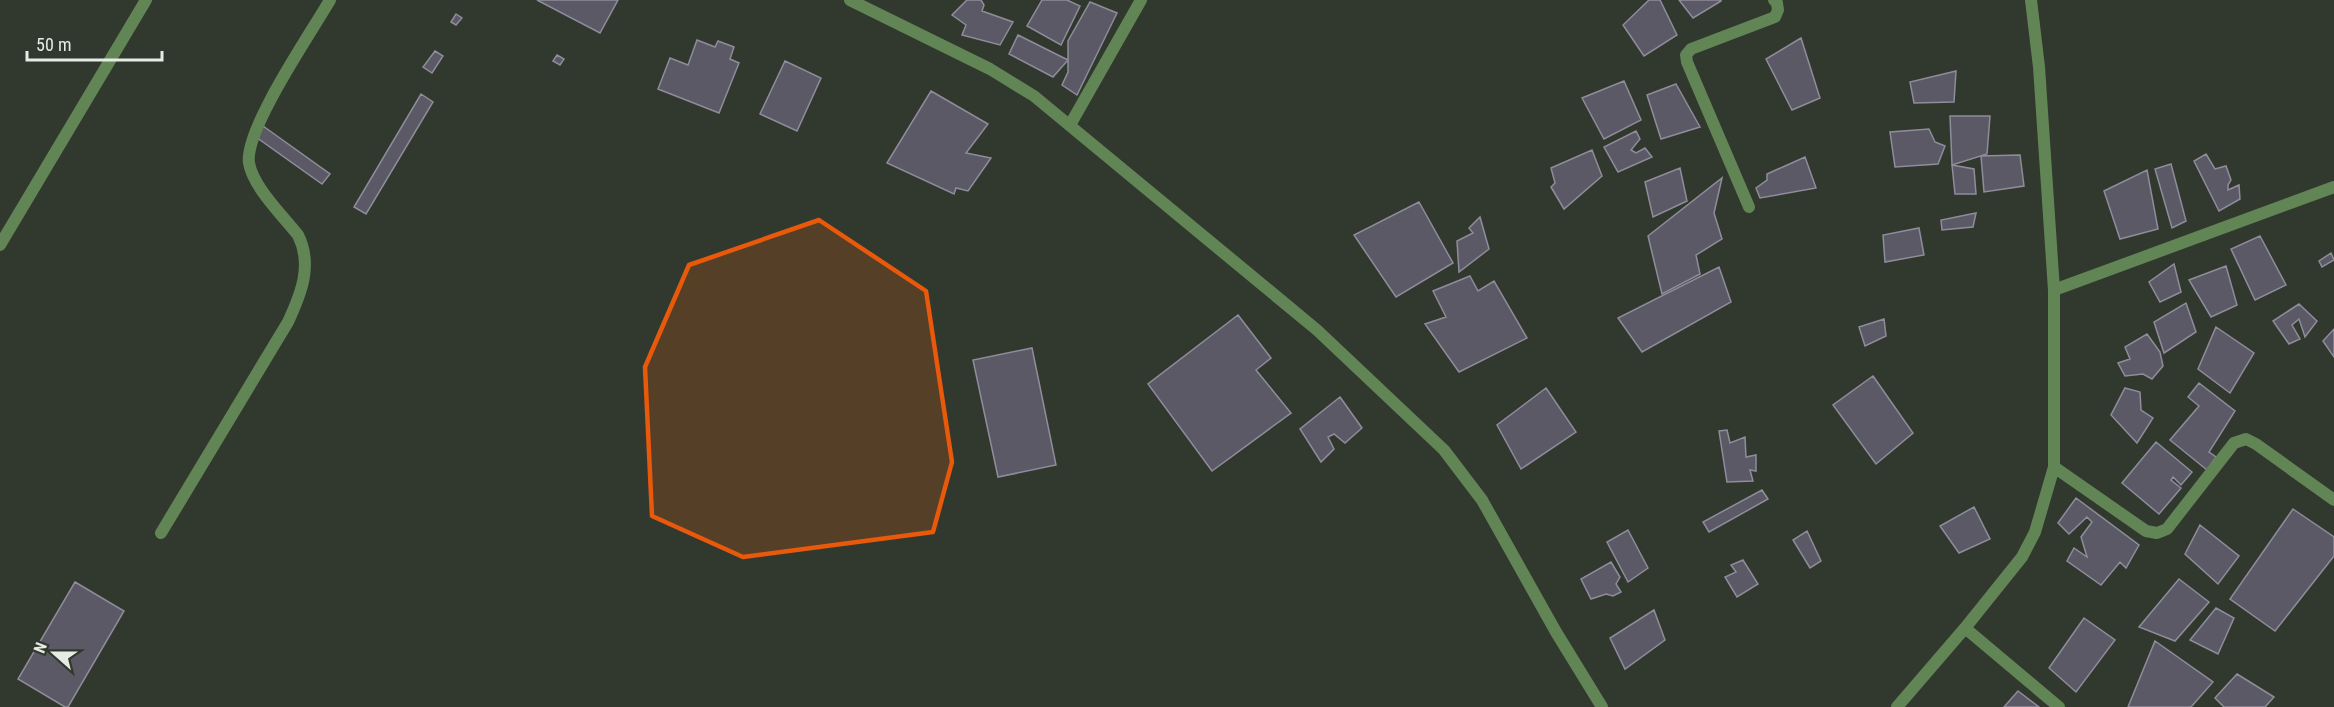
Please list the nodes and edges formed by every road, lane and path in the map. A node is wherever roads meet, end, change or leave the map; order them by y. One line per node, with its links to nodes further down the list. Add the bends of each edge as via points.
1 (146, 0): 10 (street)
2 (330, 0): 14 (street, via 260,119 250,144 249,163 254,178 303,245 306,260 299,300)
3 (850, 0): 7 (street, via 990,69 1034,96)
4 (1141, 0): 7 (street)
5 (1774, 0): 9 (street, via 1778,10 1775,17 1691,49 1686,55)
6 (2031, 0): 11 (street)
7 (1070, 125): 16 (street, via 1317,330 1444,450 1482,500)
8 (2334, 187): 11 (street)
9 (1749, 207)
10 (0, 245)
11 (2054, 290): 12 (street)
12 (2054, 467): 13 (street, via 2146,531 2157,533 2168,529 2234,443 2246,439); 15 (street, via 2035,532 2022,557)
13 (2334, 500)
14 (161, 533)
15 (1965, 628): 17 (street); 18 (street)
16 (1602, 707)
17 (1897, 707)
18 (2059, 707)

